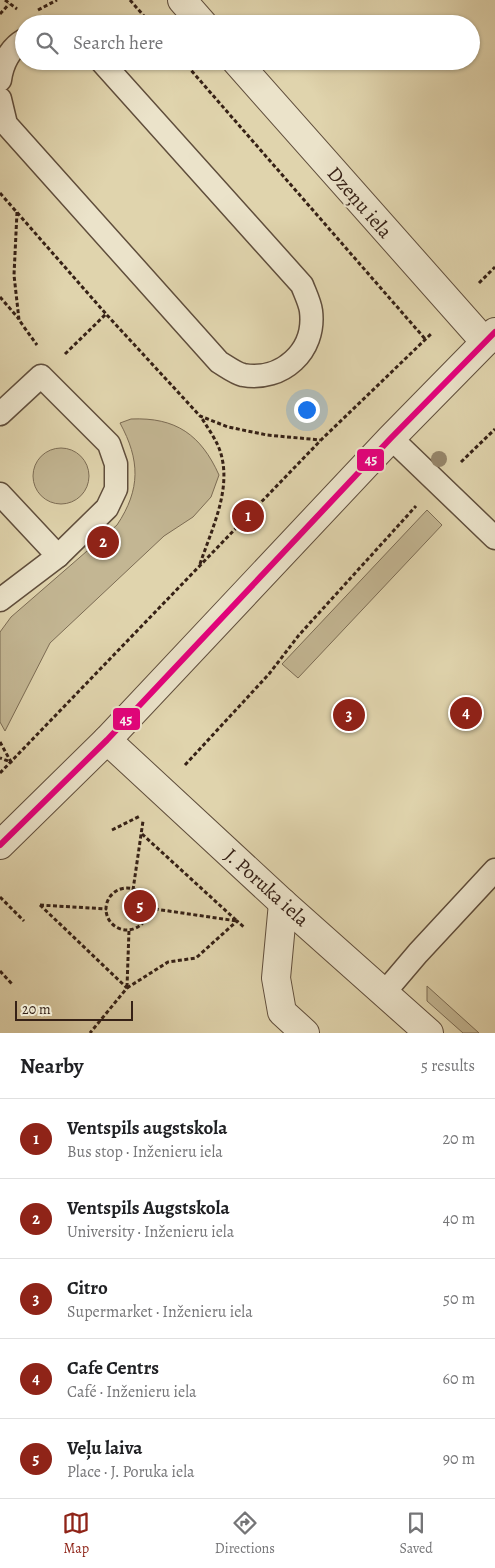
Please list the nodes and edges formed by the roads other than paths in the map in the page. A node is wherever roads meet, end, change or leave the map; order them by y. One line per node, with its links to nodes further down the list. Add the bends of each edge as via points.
1 (182, 0): 2 (street)
2 (195, 15)
3 (12, 40): 6 (lane)
4 (109, 70): 7 (lane, via 302,285 311,310 311,329 303,352 286,367 269,375 242,374 219,362 6,124)
5 (244, 70): 8 (street, Dzeņu iela)
6 (0, 80)
7 (0, 99)
8 (490, 337): 10 (street)
9 (0, 414): 13 (lane, via 47,370 109,444 116,464 116,489 107,508)
10 (391, 438): 12 (lane); 15 (street)
11 (0, 494): 13 (lane)
12 (495, 538)
13 (58, 556): 14 (lane)
14 (0, 600)
15 (107, 740): 16 (street); 18 (street, J. Poruka iela)
16 (0, 845)
17 (495, 870): 19 (lane)
18 (283, 903): 19 (street, J. Poruka iela); 20 (street, via 276,978 282,1012)
19 (384, 993): 21 (street, J. Poruka iela)
20 (305, 1033)
21 (429, 1033)

